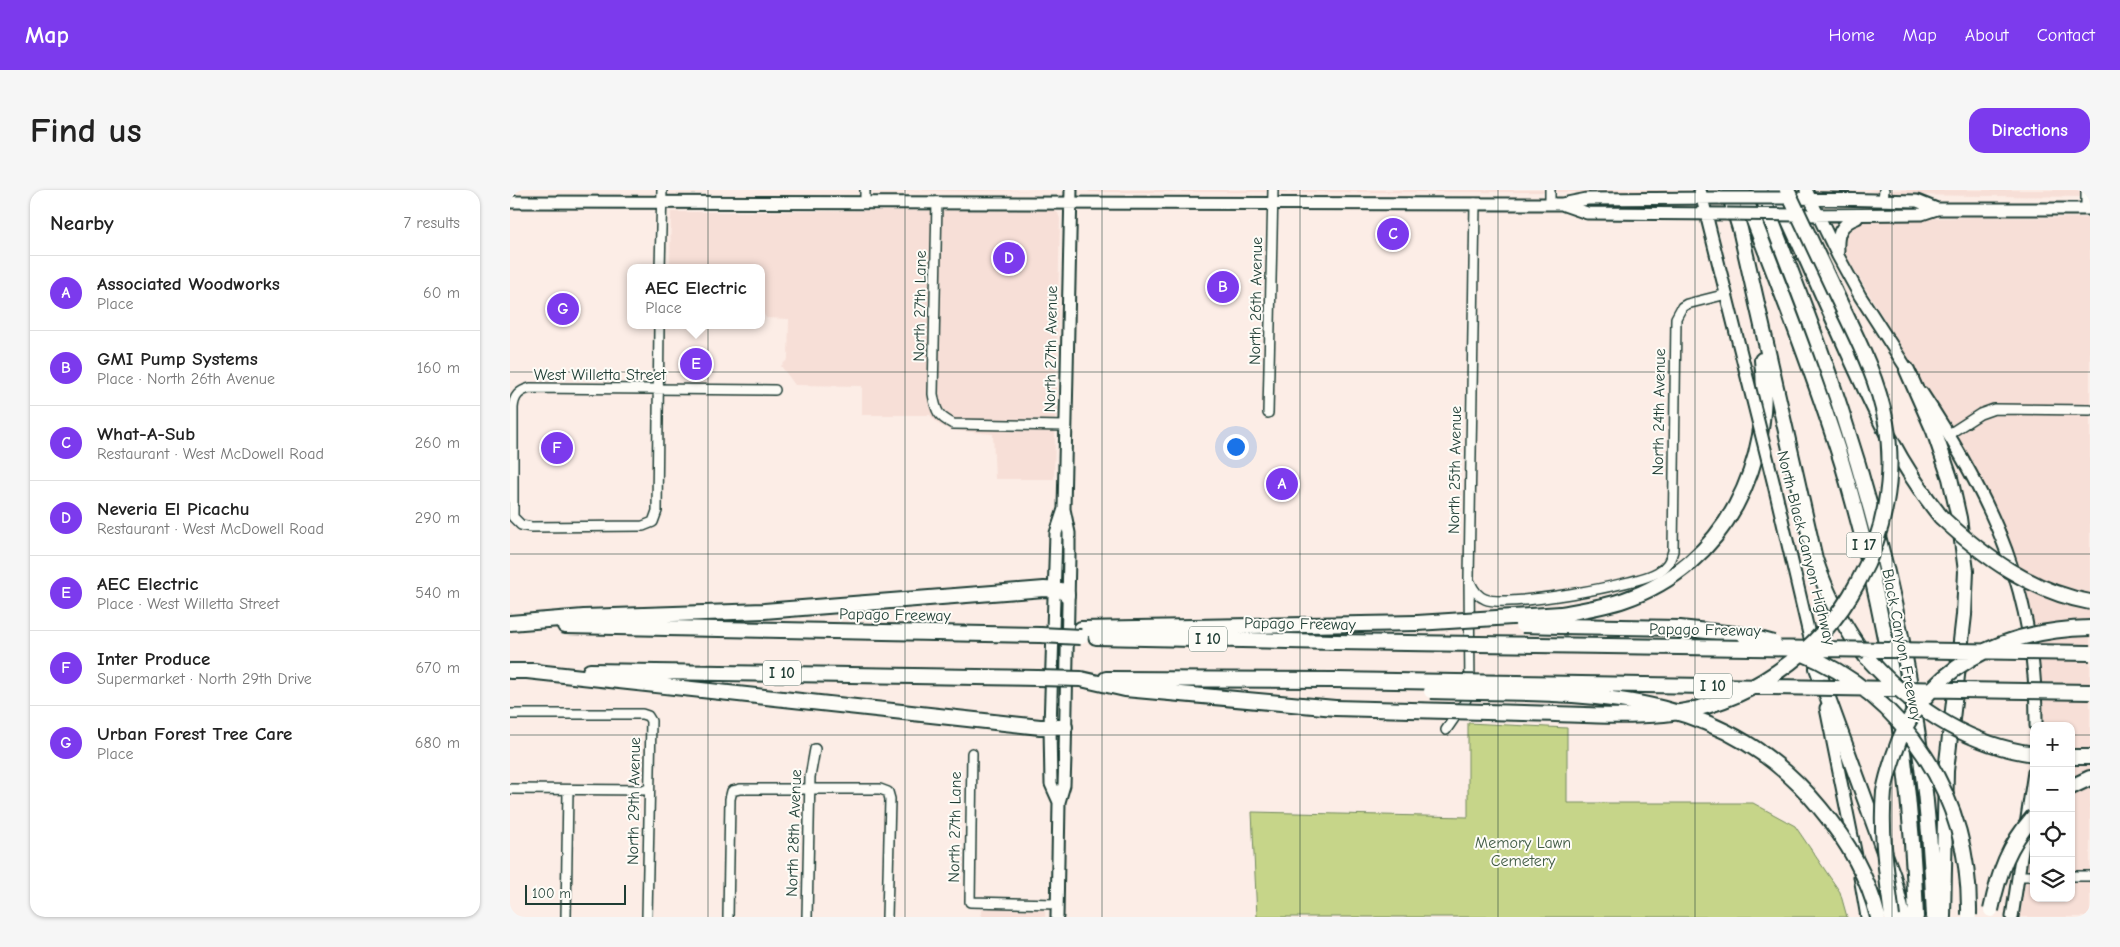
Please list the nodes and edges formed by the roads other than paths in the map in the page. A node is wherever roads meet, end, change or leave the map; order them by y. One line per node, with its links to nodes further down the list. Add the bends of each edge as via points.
1 (1273, 190): 20 (street, North 26th Avenue)
2 (1550, 190): 22 (street)
3 (1684, 190): 17 (main road)
4 (1742, 190): 94 (highway, Black Canyon Freeway / I 17, via 1827,418 1866,554 1884,631 1901,736)
5 (1754, 190): 34 (highway, via 1816,353)
6 (1760, 190): 34 (highway, Black Canyon Freeway / I 17)
7 (1775, 190): 46 (highway, bridge, via 1890,440 1919,490 1968,543 1993,561 2053,591)
8 (2086, 190): 25 (street)
9 (1701, 194): 10 (main road); 17 (main road); 26 (main road, North Black Canyon Highway)
10 (1725, 194): 11 (main road, bridge); 32 (highway, via 1740,229)
11 (1789, 194): 12 (main road); 55 (highway, bridge, via 1867,363 1882,407 1888,441 1887,491 1877,541 1855,588 1829,625 1787,665 1732,696 1666,714 1335,708 1125,689)
12 (1808, 194): 13 (main road); 28 (main road)
13 (1884, 195): 24 (main road, via 1917,201)
14 (662, 196): 15 (main road); 18 (main road); 30 (street)
15 (865, 196): 19 (main road)
16 (1071, 196): 19 (main road); 20 (main road); 40 (main road, North 27th Avenue)
17 (1667, 198): 23 (main road, via 1587,199)
18 (510, 202)
19 (937, 202): 40 (street, North 27th Lane, via 933,394 936,410 953,424)
20 (1272, 202): 21 (main road); 39 (street, North 26th Avenue)
21 (1475, 204): 22 (main road); 43 (street, North 25th Avenue)
22 (1550, 204): 23 (main road)
23 (1562, 204): 26 (main road, via 1587,213)
24 (1937, 209): 25 (main road); 27 (main road, via 1922,214)
25 (2088, 209)
26 (1706, 214): 28 (main road, bridge); 31 (main road, North Black Canyon Highway)
27 (1864, 215): 28 (main road); 29 (main road, via 1849,220 1840,229)
28 (1819, 216): 29 (main road)
29 (1838, 256): 35 (main road)
30 (660, 264)
31 (1727, 294): 43 (street, North 24th Avenue, via 1687,304 1676,318 1673,551 1668,565 1657,573 1629,582 1502,602 1483,598 1476,593); 52 (main road, North Black Canyon Highway, bridge)
32 (1757, 307): 47 (highway, via 1764,396 1762,430 1752,471 1726,524 1709,545 1669,579 1624,600); 65 (highway, bridge, via 1815,560 1835,609 1852,638 1894,685 1940,721 1988,743)
33 (659, 329): 36 (street)
34 (1823, 358): 95 (highway, Black Canyon Freeway / I 17, via 1870,508 1908,670 1930,838)
35 (1907, 370): 41 (main road); 96 (highway, via 1934,431 1950,478 1966,571 1946,771)
36 (658, 390): 36 (street, West Willetta Street, via 522,390 514,400 513,408 514,520 531,527 643,526 653,522 657,512); 37 (street, West Willetta Street)
37 (775, 390)
38 (2090, 410): 41 (street, via 1994,409 1980,414)
39 (1268, 413)
40 (1066, 426): 42 (main road, North 27th Avenue)
41 (1950, 434): 59 (main road, via 1983,495 2011,562 2026,618 2034,673)
42 (1064, 509): 44 (main road, North 27th Avenue, via 1056,532); 45 (main road, North 27th Avenue, via 1069,533)
43 (1469, 579): 62 (street, North 25th Avenue, via 1470,689)
44 (1054, 589): 45 (highway); 48 (highway, via 764,611 584,617); 60 (main road, North 27th Avenue)
45 (1067, 595): 61 (main road, North 27th Avenue)
46 (2090, 602)
47 (1561, 620): 50 (highway, bridge, via 1336,623); 83 (highway, bridge, via 1744,635 1781,644 1822,661 1859,685 1889,710 1914,739 1943,789 1963,845)
48 (510, 624): 50 (highway, Papago Freeway / I 10, bridge)
49 (2090, 628): 92 (highway, bridge, via 2037,633 1986,650 1953,670 1914,712 1900,736 1885,789 1882,816)
50 (1081, 633): 51 (highway, Papago Freeway / I 10, bridge, via 1335,642)
51 (2090, 653)
52 (1818, 668): 90 (main road, North Black Canyon Highway); 93 (highway, via 1893,876)
53 (510, 671): 54 (highway, I 10)
54 (527, 671): 55 (highway, I 10, bridge, via 637,670); 60 (highway)
55 (1081, 679): 56 (highway, I 10)
56 (1335, 684): 57 (highway, I 10, bridge); 91 (highway, bridge, via 1595,697 1668,709 1708,723 1752,746 1788,773 1812,797 1849,848 1867,884)
57 (2090, 692)
58 (510, 714): 73 (street, North 29th Avenue, via 648,716 651,722)
59 (2036, 722)
60 (1050, 727): 61 (highway); 75 (main road, North 27th Avenue, via 1051,784)
61 (1065, 727): 75 (main road, North 27th Avenue, via 1064,785)
62 (1446, 730)
63 (815, 750): 71 (street, North 28th Avenue, via 810,769)
64 (972, 753): 81 (street, North 27th Lane, via 970,902)
65 (2030, 753)
66 (2075, 757): 67 (highway)
67 (2090, 757)
68 (2090, 778): 69 (highway)
69 (2075, 785)
70 (510, 789): 72 (street)
71 (810, 789): 86 (street, via 732,791); 87 (street, North 28th Avenue); 88 (street, via 888,792)
72 (568, 790): 73 (street); 84 (street)
73 (649, 790): 85 (street, North 29th Avenue)
74 (2030, 800): 77 (main road)
75 (1059, 802): 81 (main road, North 27th Avenue)
76 (2030, 821): 82 (highway, bridge, via 2014,840 2004,862)
77 (2019, 876): 78 (street); 97 (main road)
78 (2030, 876)
79 (2075, 876): 80 (street)
80 (2090, 876)
81 (1057, 904): 89 (main road, North 27th Avenue)
82 (1991, 914)
83 (1969, 916)
84 (566, 917)
85 (646, 917)
86 (728, 917)
87 (807, 917)
88 (887, 917)
89 (1057, 917)
90 (1867, 917)
91 (1878, 917)
92 (1892, 917)
93 (1903, 917)
94 (1916, 917)
95 (1934, 917)
96 (1943, 917)
97 (2012, 917)

